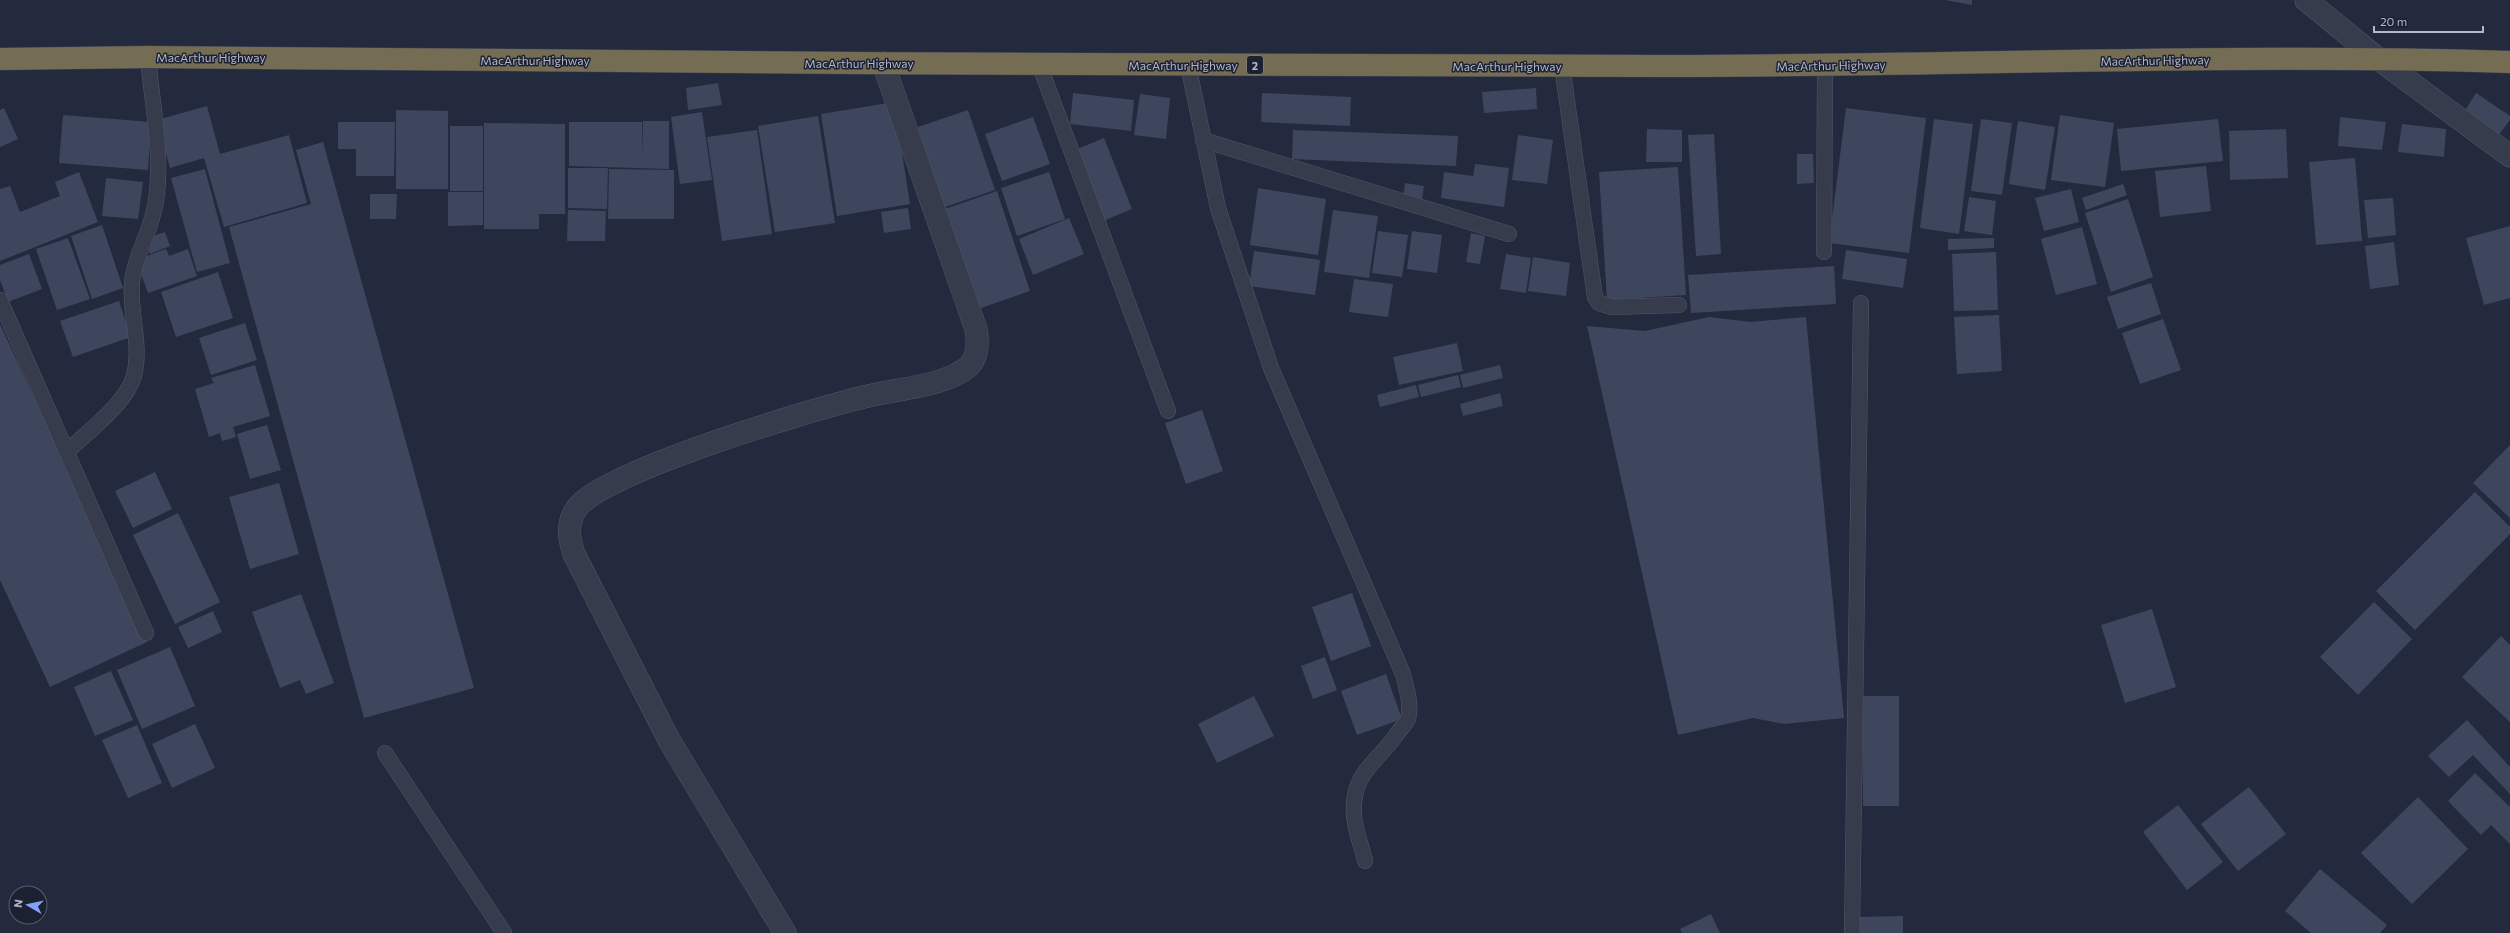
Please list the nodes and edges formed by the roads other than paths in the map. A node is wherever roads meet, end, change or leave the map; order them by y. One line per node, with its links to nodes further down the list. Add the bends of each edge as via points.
1 (2306, 0): 3 (street)
2 (148, 57): 4 (highway, MacArthur Highway / 2); 6 (highway, MacArthur Highway / 2); 19 (lane, via 158,141 159,178 156,204 134,263 134,375 124,397)
3 (2377, 58): 5 (highway, MacArthur Highway / 2); 10 (highway, MacArthur Highway / 2); 12 (street)
4 (0, 59)
5 (2510, 62)
6 (883, 63): 7 (highway, MacArthur Highway / 2); 24 (street, via 976,329 978,343 969,365 944,379 827,407 637,472 598,490 577,508 571,521 569,538 574,554 669,740)
7 (1038, 64): 8 (highway, MacArthur Highway / 2); 18 (lane)
8 (1188, 65): 9 (highway, MacArthur Highway / 2); 11 (lane)
9 (1562, 66): 10 (highway, MacArthur Highway / 2); 17 (lane, via 1595,297 1599,303 1612,307)
10 (1825, 66): 14 (lane)
11 (1204, 140): 13 (lane); 22 (lane, via 1218,208 1271,368 1403,674 1409,696 1408,719 1394,740 1365,769 1356,792 1353,806 1355,823)
12 (2510, 156)
13 (1509, 234)
14 (1824, 252)
15 (0, 300): 19 (lane)
16 (1861, 303): 25 (lane)
17 (1679, 306)
18 (1168, 411)
19 (67, 452): 20 (lane)
20 (146, 633)
21 (385, 753): 23 (lane)
22 (1365, 861)
23 (504, 933)
24 (785, 933)
25 (1852, 933)

